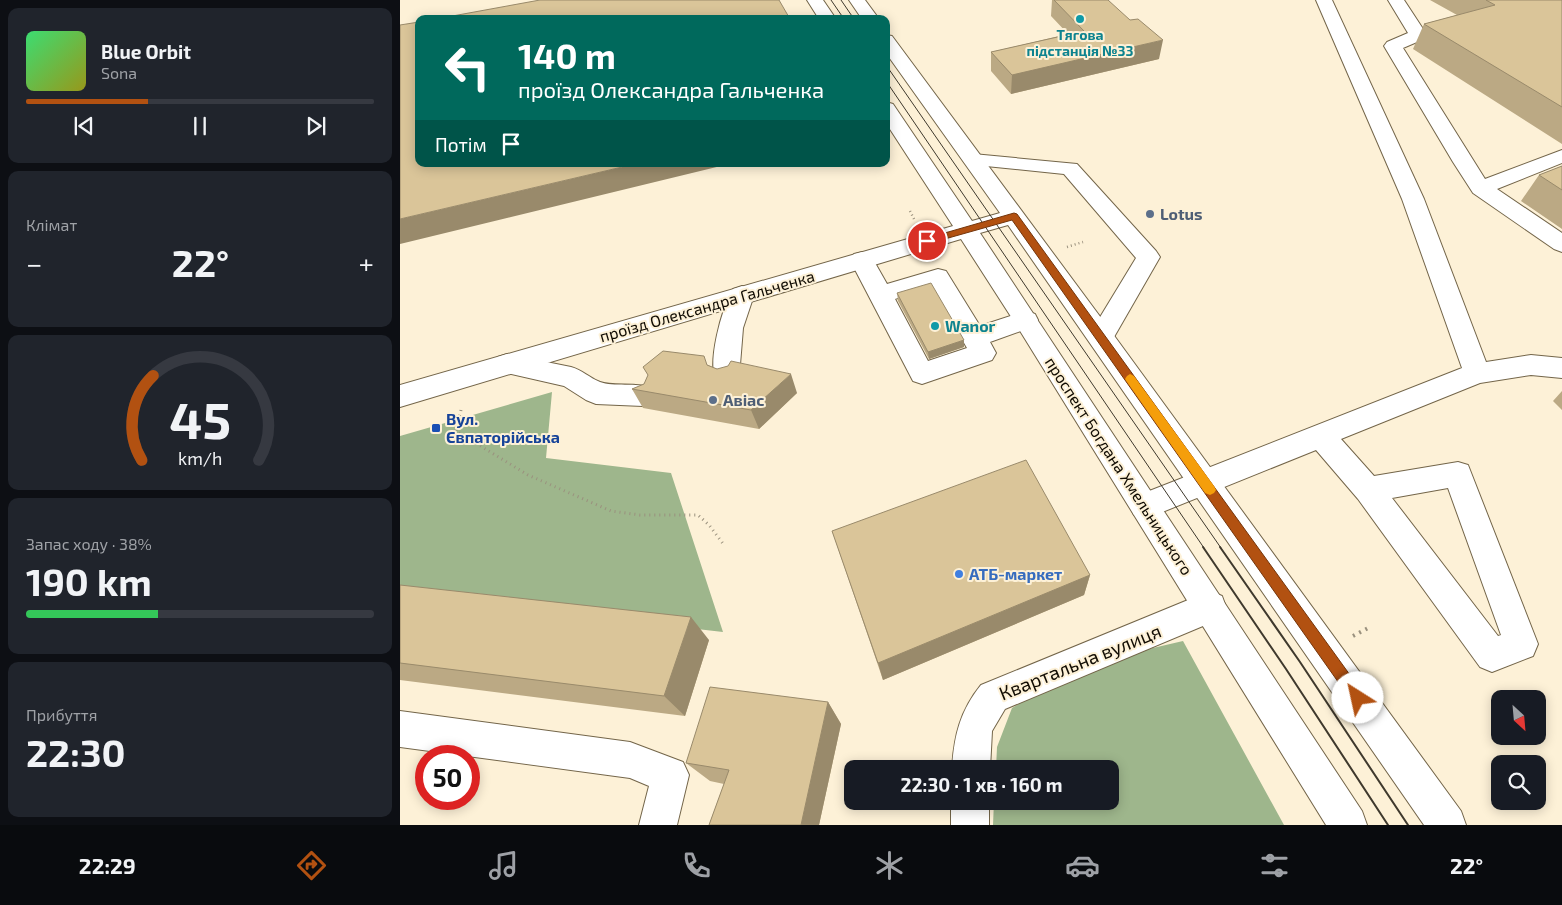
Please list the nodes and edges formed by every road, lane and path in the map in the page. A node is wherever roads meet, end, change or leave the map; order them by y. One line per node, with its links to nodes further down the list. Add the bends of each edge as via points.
1 (816, 0): 5 (main road)
2 (857, 0): 6 (main road)
3 (1324, 0): 23 (main road, via 1413,199)
4 (1396, 0): 11 (main road, via 1418,35 1392,46)
5 (825, 15)
6 (868, 15)
7 (890, 46): 10 (main road)
8 (890, 114): 13 (main road, проспект Богдана Хмельницького)
9 (1562, 156): 11 (main road)
10 (973, 160): 12 (main road); 19 (main road, via 1070,168 1148,257)
11 (1481, 188): 14 (main road)
12 (1014, 216): 13 (main road, проїзд Олександра Гальченка); 19 (main road)
13 (966, 230): 15 (main road, проїзд Олександра Гальченка); 18 (main road, проспект Богдана Хмельницького)
14 (1562, 244)
15 (862, 260): 16 (main road, проїзд Олександра Гальченка); 17 (main road)
16 (742, 295): 21 (main road, проїзд Олександра Гальченка); 24 (main road, via 730,328)
17 (880, 295): 20 (main road, via 938,277); 20 (main road, via 922,374 983,353)
18 (1026, 320): 20 (main road); 31 (main road, проспект Богдана Хмельницького)
19 (1101, 337): 29 (main road)
20 (974, 338)
21 (507, 364): 25 (main road, via 570,376 596,393); 26 (main road, проїзд Олександра Гальченка)
22 (1562, 368): 23 (main road, via 1531,365)
23 (1478, 374): 28 (main road)
24 (726, 377)
25 (643, 395)
26 (400, 396)
27 (460, 410): 32 (path, via 456,431 528,475 611,511 698,515)
28 (1321, 436): 29 (main road); 30 (main road)
29 (1204, 482): 31 (main road); 40 (main road)
30 (1368, 490): 30 (main road, via 1492,655 1521,644 1458,474)
31 (1145, 506): 33 (main road, проспект Богдана Хмельницького)
32 (724, 545)
33 (1210, 607): 35 (main road, Квартальна вулиця, via 992,697 980,712 972,732); 39 (main road, проспект Богдана Хмельницького)
34 (400, 729): 37 (main road, via 630,760 670,775)
35 (971, 760)
36 (970, 810): 38 (main road)
37 (658, 825)
38 (970, 825)
39 (1348, 825)
40 (1447, 825)

